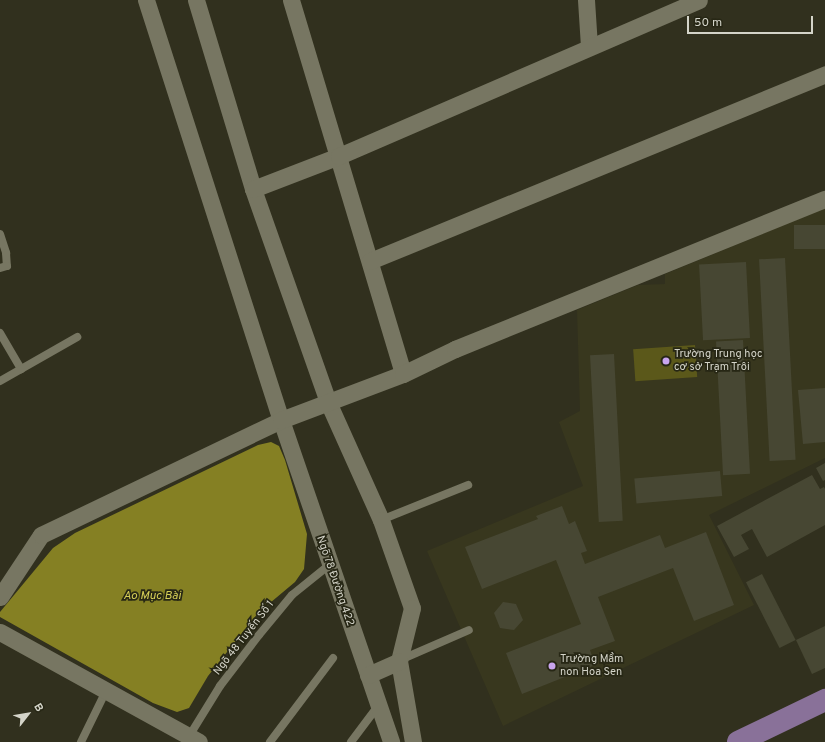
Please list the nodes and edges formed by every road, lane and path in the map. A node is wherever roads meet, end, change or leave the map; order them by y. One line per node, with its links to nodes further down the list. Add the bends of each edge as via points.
1 (146, 0): 20 (street, Ngõ 78 Đường 422)
2 (196, 0): 9 (street)
3 (291, 0): 8 (street)
4 (586, 0): 6 (street)
5 (690, 2): 6 (street)
6 (589, 46): 8 (street)
7 (825, 74): 12 (street)
8 (339, 156): 9 (street); 12 (street)
9 (253, 189): 19 (street)
10 (825, 199): 17 (street, via 462,346)
11 (0, 234): 13 (lane, via 7,266)
12 (370, 261): 17 (street)
13 (0, 268)
14 (0, 333): 16 (lane)
15 (77, 337): 16 (lane)
16 (21, 369): 18 (lane)
17 (403, 374): 19 (street)
18 (0, 381)
19 (328, 402): 20 (street); 22 (street)
20 (281, 420): 23 (street, Ngõ 78 Đường 422); 24 (street, via 41,535)
21 (468, 485): 22 (lane)
22 (380, 520): 28 (street, via 412,608)
23 (329, 565): 29 (street, Ngõ 78 Đường 422); 33 (lane, Ngõ 48 Tuyến Số 1, via 292,595 259,635 220,686)
24 (0, 597)
25 (469, 630): 28 (lane)
26 (0, 632): 30 (street)
27 (333, 658): 35 (lane)
28 (398, 661): 29 (street); 38 (street)
29 (368, 675): 32 (street, Ngõ 78 Đường 422)
30 (106, 691): 33 (street); 34 (lane)
31 (825, 700): 39 (main road)
32 (378, 706): 36 (lane); 37 (street, Ngõ 78 Đường 422)
33 (192, 740)
34 (81, 742)
35 (270, 742)
36 (351, 742)
37 (391, 742)
38 (413, 742)
39 (738, 742)

